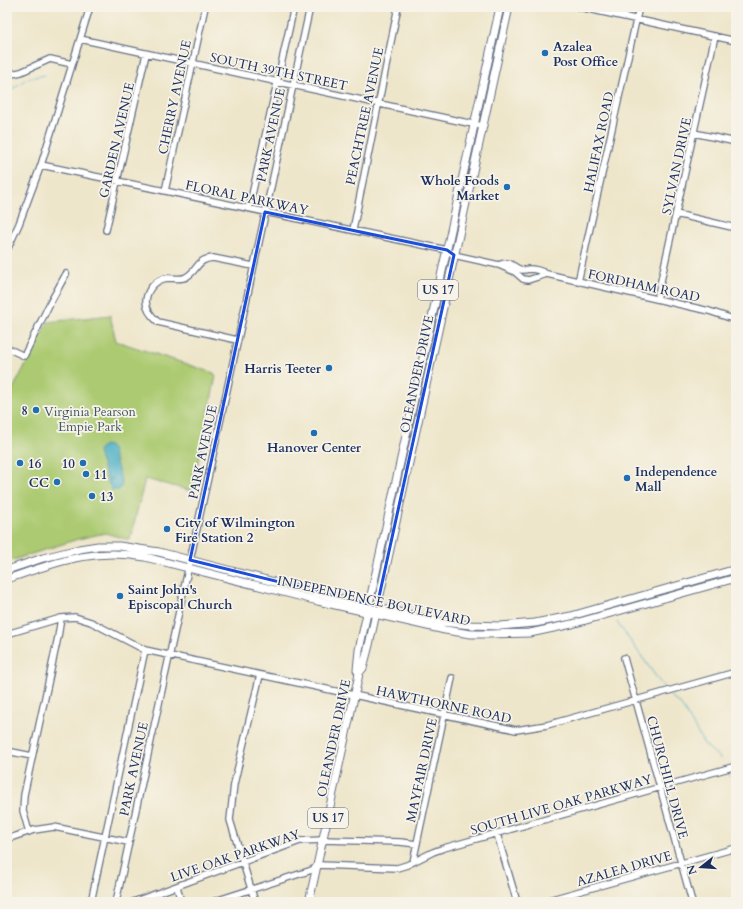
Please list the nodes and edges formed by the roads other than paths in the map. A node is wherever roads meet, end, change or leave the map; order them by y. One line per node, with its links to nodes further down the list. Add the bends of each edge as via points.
1 (90, 7): 12 (street)
2 (205, 7): 16 (street, CHERRY AVENUE)
3 (294, 7): 18 (street, PARK AVENUE)
4 (310, 7): 19 (street, PARK AVENUE)
5 (398, 7): 20 (street, PEACHTREE AVENUE)
6 (500, 7): 21 (main road, OLEANDER DRIVE / US 17)
7 (508, 7): 22 (main road, OLEANDER DRIVE / US 17)
8 (579, 7): 10 (street)
9 (639, 7): 10 (street, HALIFAX ROAD)
10 (636, 19): 11 (street); 41 (street, HALIFAX ROAD)
11 (715, 36): 13 (street); 23 (street, SYLVAN DRIVE)
12 (80, 39): 14 (street, SOUTH 39TH STREET); 15 (street)
13 (736, 41)
14 (146, 54): 16 (street, SOUTH 39TH STREET); 26 (street, GARDEN AVENUE)
15 (72, 64): 17 (street, via 50,59 21,72); 25 (street)
16 (193, 64): 18 (street, SOUTH 39TH STREET); 27 (street, CHERRY AVENUE)
17 (7, 75)
18 (277, 82): 19 (street, SOUTH 39TH STREET); 28 (street, PARK AVENUE)
19 (293, 85): 20 (street, SOUTH 39TH STREET); 29 (street, PARK AVENUE)
20 (379, 104): 21 (street, SOUTH 39TH STREET); 33 (street, PEACHTREE AVENUE)
21 (474, 124): 22 (street, SOUTH 39TH STREET); 35 (main road, OLEANDER DRIVE / US 17)
22 (482, 126): 36 (main road, OLEANDER DRIVE / US 17)
23 (694, 133): 24 (street); 30 (street, SYLVAN DRIVE)
24 (736, 142)
25 (41, 165): 26 (street, FLORAL PARKWAY); 34 (street)
26 (118, 182): 27 (street, FLORAL PARKWAY); 32 (street, GARDEN AVENUE)
27 (165, 191): 28 (street, FLORAL PARKWAY)
28 (250, 208): 29 (street, FLORAL PARKWAY)
29 (265, 212): 33 (street, FLORAL PARKWAY); 38 (street, PARK AVENUE)
30 (676, 214): 31 (street); 42 (street, SYLVAN DRIVE)
31 (736, 228)
32 (106, 230)
33 (352, 230): 35 (street, FLORAL PARKWAY)
34 (7, 250)
35 (447, 250): 36 (street, FORDHAM ROAD); 53 (main road, OLEANDER DRIVE / US 17)
36 (454, 255): 37 (street, FORDHAM ROAD); 53 (main road, OLEANDER DRIVE / US 17)
37 (499, 265): 40 (street, FORDHAM ROAD, via 504,262 522,270 530,269); 40 (street, FORDHAM ROAD, via 528,280)
38 (253, 266): 44 (street, PARK AVENUE); 44 (street, via 207,259 199,263 185,278 166,278 156,282 147,296 148,310 158,322)
39 (66, 274): 45 (street, via 24,356)
40 (547, 274): 41 (street, FORDHAM ROAD)
41 (578, 282): 42 (street, FORDHAM ROAD)
42 (657, 299): 43 (street, FORDHAM ROAD)
43 (736, 320)
44 (237, 340): 46 (street, PARK AVENUE)
45 (7, 348)
46 (190, 560): 47 (street, PARK AVENUE); 48 (main road, INDEPENDENCE BOULEVARD, via 136,548 98,546 69,551); 53 (main road, INDEPENDENCE BOULEVARD, via 320,594)
47 (188, 568): 51 (main road, INDEPENDENCE BOULEVARD, via 133,555 105,553 67,559); 54 (main road, INDEPENDENCE BOULEVARD); 59 (street, PARK AVENUE)
48 (7, 570)
49 (736, 570): 52 (main road, INDEPENDENCE BOULEVARD)
50 (736, 578): 56 (main road, INDEPENDENCE BOULEVARD)
51 (7, 579)
52 (613, 604): 53 (main road, INDEPENDENCE BOULEVARD, via 547,621 500,626 441,622); 56 (main road, via 609,610)
53 (374, 605): 54 (main road, OLEANDER DRIVE / US 17)
54 (372, 613): 56 (main road, INDEPENDENCE BOULEVARD, via 471,634 530,633); 64 (main road, OLEANDER DRIVE / US 17, via 356,670 359,673)
55 (61, 618): 57 (street, HAWTHORNE ROAD); 58 (street, HAWTHORNE ROAD, via 82,618); 68 (street)
56 (572, 624)
57 (7, 634)
58 (146, 650): 59 (street, HAWTHORNE ROAD); 73 (street, PARK AVENUE)
59 (168, 656): 62 (street, HAWTHORNE ROAD); 76 (street, PARK AVENUE)
60 (624, 658): 65 (street, CHURCHILL DRIVE)
61 (736, 672): 65 (street, HAWTHORNE ROAD)
62 (260, 675): 64 (street, HAWTHORNE ROAD); 80 (street, via 234,784 231,809 230,820)
63 (452, 678): 66 (street, MAYFAIR DRIVE)
64 (354, 696): 66 (street, HAWTHORNE ROAD); 75 (main road, OLEANDER DRIVE / US 17)
65 (636, 700): 66 (street, HAWTHORNE ROAD, via 522,730); 70 (street, CHURCHILL DRIVE)
66 (444, 716): 77 (street, MAYFAIR DRIVE)
67 (7, 751): 68 (street)
68 (32, 756): 71 (street, via 22,806)
69 (736, 766): 70 (street, SOUTH LIVE OAK PARKWAY)
70 (660, 787): 72 (street, SOUTH LIVE OAK PARKWAY); 81 (street, CHURCHILL DRIVE)
71 (29, 832): 73 (street, via 54,827); 74 (street)
72 (497, 834): 79 (street, SOUTH LIVE OAK PARKWAY, via 433,852); 92 (street)
73 (105, 837): 76 (street); 85 (street, PARK AVENUE)
74 (7, 839)
75 (323, 840): 77 (street, LIVE OAK PARKWAY); 80 (street, LIVE OAK PARKWAY, via 300,842); 82 (main road, OLEANDER DRIVE / US 17)
76 (128, 842): 86 (street, PARK AVENUE)
77 (417, 844): 79 (street)
78 (736, 848): 81 (street, AZALEA DRIVE)
79 (413, 862): 82 (street, via 397,868)
80 (242, 863): 83 (street, LIVE OAK PARKWAY); 84 (street)
81 (680, 863): 93 (street, AZALEA DRIVE); 94 (street, CHURCHILL DRIVE)
82 (317, 866): 84 (street, via 312,870); 91 (main road, OLEANDER DRIVE / US 17)
83 (177, 887): 87 (street, LIVE OAK PARKWAY); 88 (street)
84 (251, 889): 89 (street); 90 (street)
85 (91, 902)
86 (116, 902)
87 (133, 902)
88 (182, 902)
89 (212, 902)
90 (255, 902)
91 (309, 902)
92 (517, 902)
93 (541, 902)
94 (692, 902)

